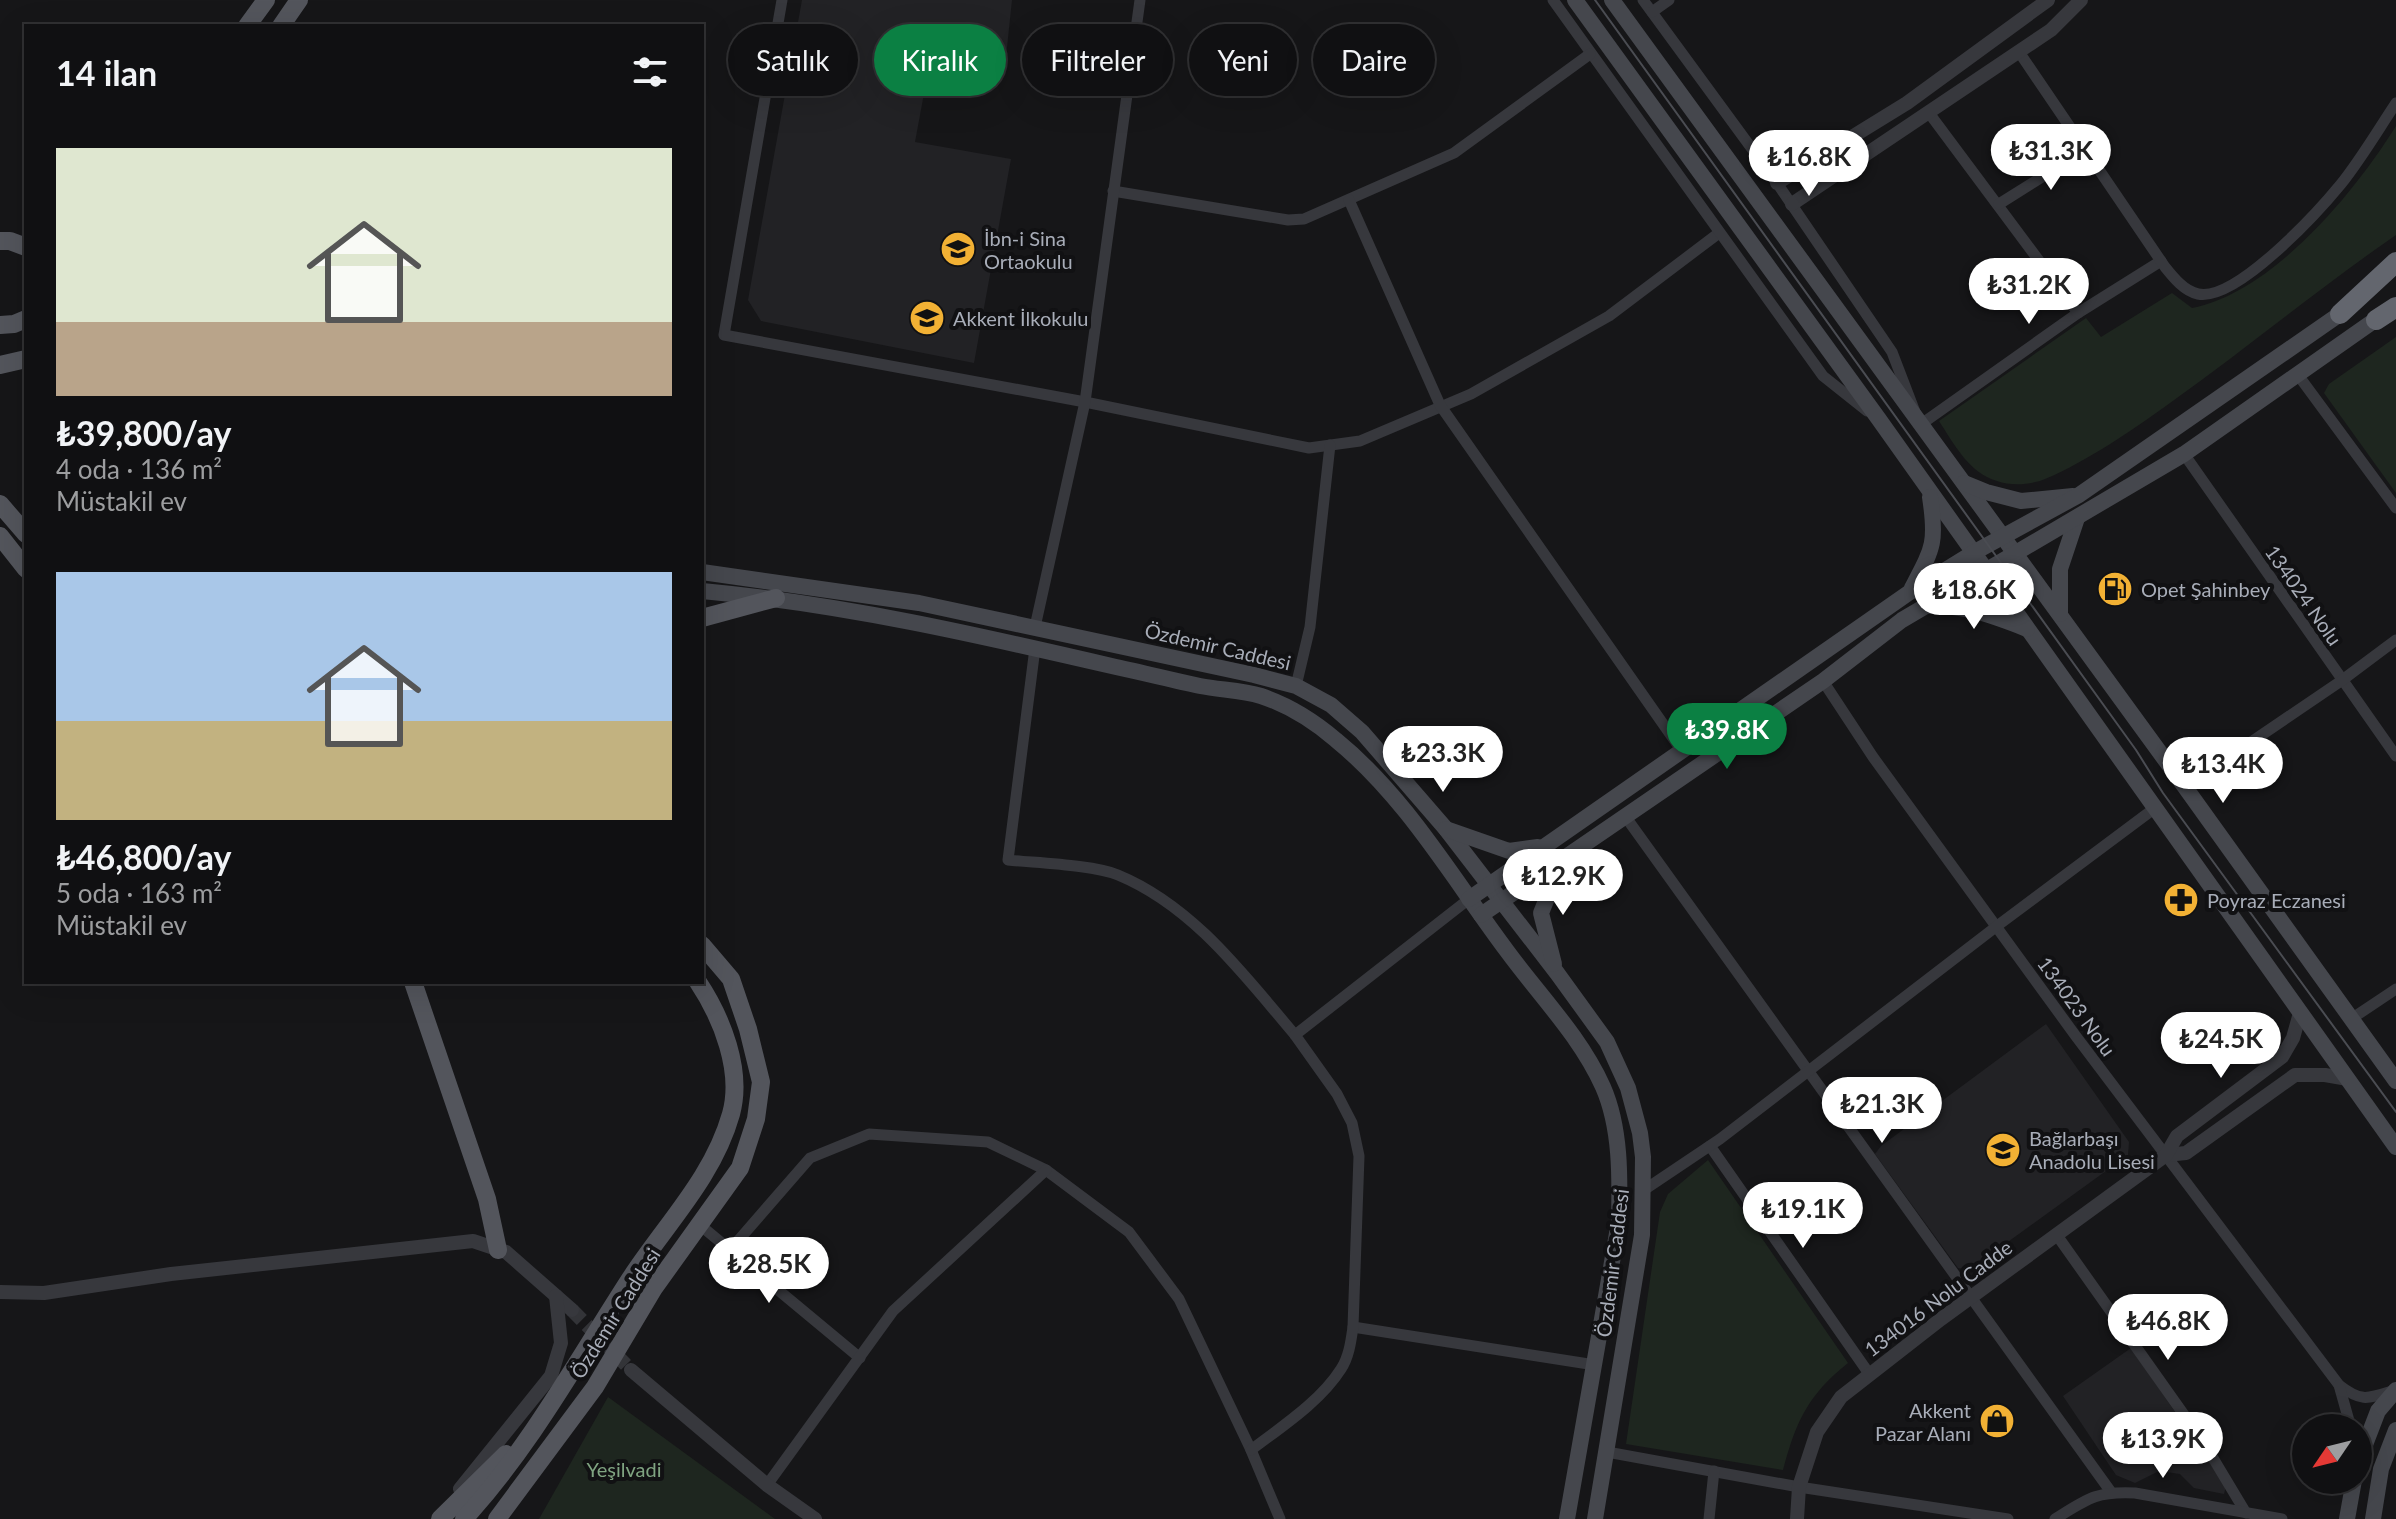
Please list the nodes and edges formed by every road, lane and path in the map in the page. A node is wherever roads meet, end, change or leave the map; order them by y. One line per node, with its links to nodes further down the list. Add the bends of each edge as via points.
1 (266, 0): 13 (main road)
2 (299, 0): 14 (main road)
3 (782, 0): 38 (street, via 724,335)
4 (1140, 0): 22 (street)
5 (1553, 0): 16 (street)
6 (1575, 0): 40 (main road)
7 (1612, 0): 41 (main road)
8 (1643, 0): 12 (street)
9 (1669, 0): 12 (street)
10 (2048, 0): 20 (street, via 1907,103)
11 (2081, 0): 15 (street)
12 (1652, 12): 21 (street)
13 (248, 24)
14 (282, 24)
15 (2019, 52): 18 (street); 19 (street)
16 (1590, 54): 24 (street, via 1454,153); 27 (street)
17 (2396, 103): 28 (street, via 2342,183 2277,253 2244,276 2197,294 2175,280)
18 (1929, 113): 23 (street); 26 (street)
19 (2085, 150): 26 (street); 28 (street)
20 (1795, 172): 21 (street); 23 (street)
21 (1777, 183): 25 (street)
22 (1113, 191): 24 (street, via 1288,220 1304,219); 38 (street)
23 (1809, 193): 25 (street)
24 (1349, 200): 39 (street)
25 (1792, 204): 41 (street, via 1892,352)
26 (1999, 204): 32 (street)
27 (1719, 233): 39 (street, via 1609,316 1471,394); 40 (street, via 1823,376)
28 (2161, 261): 32 (street)
29 (2396, 262): 33 (highway)
30 (2396, 272): 33 (main road)
31 (2396, 306): 34 (highway)
32 (2078, 313): 41 (street)
33 (2340, 314): 46 (main road)
34 (2376, 320): 37 (main road)
35 (24, 359): 36 (main road)
36 (0, 365)
37 (2298, 375): 43 (main road); 48 (street)
38 (1085, 402): 42 (street, via 1309,448); 64 (street)
39 (1440, 405): 42 (street, via 1360,441); 71 (street)
40 (1878, 418): 45 (main road)
41 (1920, 425): 44 (main road)
42 (1330, 445): 70 (street, via 1310,627)
43 (2184, 454): 49 (main road); 69 (street, 134024 Nolu)
44 (1963, 482): 46 (main road, via 2021,501); 52 (main road)
45 (1929, 491): 53 (main road); 59 (main road, via 1932,548)
46 (2079, 495): 52 (main road)
47 (0, 504): 50 (main road)
48 (2396, 508)
49 (2077, 518): 54 (main road); 62 (main road, via 2060,569)
50 (24, 532)
51 (0, 536): 55 (main road)
52 (2003, 538): 53 (main road); 54 (main road)
53 (1973, 553): 56 (main road); 59 (main road)
54 (2015, 554): 56 (main road); 62 (main road)
55 (24, 566)
56 (1985, 569): 61 (main road); 65 (main road)
57 (704, 572): 64 (main road, Özdemir Caddesi, via 919,603)
58 (704, 591): 60 (main road, Özdemir Caddesi)
59 (1910, 592): 71 (main road)
60 (776, 598): 63 (main road); 67 (main road, Özdemir Caddesi)
61 (1925, 606): 65 (main road, via 1968,609); 68 (main road)
62 (2060, 615): 73 (main road)
63 (704, 617)
64 (1035, 627): 70 (main road, Özdemir Caddesi)
65 (2028, 629): 74 (main road)
66 (2396, 640): 69 (street)
67 (1035, 648): 80 (main road, Özdemir Caddesi, via 1260,696 1295,711 1375,774); 91 (street, via 1008,860 1115,874 1149,891 1185,915)
68 (1823, 681): 75 (main road); 83 (street, 134023 Nolu)
69 (2341, 681): 72 (street, 134024 Nolu); 73 (street)
70 (1296, 686): 76 (main road, Özdemir Caddesi, via 1331,705 1362,732)
71 (1682, 751): 77 (main road)
72 (2396, 756)
73 (2185, 787): 90 (main road)
74 (2155, 808): 83 (street); 89 (main road)
75 (1625, 816): 78 (main road); 92 (street)
76 (1446, 829): 77 (main road, via 1509,851); 79 (main road, Özdemir Caddesi)
77 (1543, 846): 79 (main road)
78 (1563, 859): 81 (main road); 85 (main road, via 1541,913)
79 (1488, 885): 80 (main road); 81 (main road, Özdemir Caddesi)
80 (1469, 899): 82 (main road, Özdemir Caddesi); 91 (street)
81 (1501, 901): 82 (main road); 85 (main road, Özdemir Caddesi)
82 (1481, 915): 110 (main road, Özdemir Caddesi, via 1586,1054 1604,1090 1616,1139 1619,1222)
83 (1997, 926): 92 (street); 97 (street, 134023 Nolu)
84 (704, 947): 100 (main road, Özdemir Caddesi, via 731,979 761,1082 740,1168)
85 (1557, 973): 99 (main road, Özdemir Caddesi, via 1607,1042 1628,1088 1640,1133)
86 (414, 984): 102 (main road, via 487,1199)
87 (699, 984): 116 (main road, Özdemir Caddesi, via 724,1032 734,1083 731,1113 704,1176 631,1277)
88 (2396, 989): 90 (street)
89 (2300, 1013): 93 (main road); 97 (street, via 2282,1057 2177,1136)
90 (2351, 1019): 94 (main road)
91 (1295, 1035): 108 (street, via 1337,1094 1352,1123 1359,1156)
92 (1809, 1073): 95 (street); 106 (street)
93 (2348, 1079): 96 (main road); 97 (street, via 2295,1075 2186,1153)
94 (2396, 1081)
95 (1710, 1146): 99 (street); 112 (street)
96 (2396, 1147)
97 (2166, 1155): 101 (street, 134016 Nolu Cadde); 113 (street, 134023 Nolu)
98 (1046, 1170): 103 (street, via 988,1142 869,1134 810,1158); 109 (street, via 893,1311); 120 (street, via 1129,1232 1179,1299)
99 (1644, 1190): 121 (main road, Özdemir Caddesi, via 1642,1235)
100 (700, 1225): 103 (street); 117 (main road, Özdemir Caddesi)
101 (2056, 1234): 106 (street, 134016 Nolu Cadde); 127 (street, via 2204,1443)
102 (498, 1250): 104 (street, via 473,1241 44,1293); 105 (street)
103 (730, 1250): 109 (street)
104 (0, 1292)
105 (556, 1296): 107 (street); 128 (street, via 561,1343 551,1376)
106 (1970, 1298): 112 (street, 134016 Nolu Cadde); 125 (street)
107 (572, 1310)
108 (1353, 1327): 110 (street); 120 (street, via 1341,1369 1301,1411)
109 (860, 1358): 123 (street)
110 (1595, 1365): 134 (main road, Özdemir Caddesi)
111 (631, 1370): 123 (street)
112 (1870, 1375): 124 (street, 134016 Nolu Cadde, via 1841,1397 1817,1432)
113 (2339, 1385): 114 (street, via 2364,1399); 115 (street)
114 (2396, 1390): 118 (main road)
115 (2347, 1414)
116 (545, 1415): 128 (main road); 129 (main road, Özdemir Caddesi)
117 (572, 1419): 130 (main road, Özdemir Caddesi); 131 (main road, via 547,1474)
118 (2372, 1426)
119 (2396, 1430): 142 (main road, via 2381,1469)
120 (1251, 1450): 133 (street)
121 (1607, 1452): 122 (street); 135 (main road, Özdemir Caddesi)
122 (1714, 1471): 124 (street); 136 (street)
123 (767, 1485): 132 (street)
124 (1799, 1487): 137 (street, 134016 Nolu Cadde); 138 (street)
125 (2111, 1492): 127 (street); 139 (street, via 2089,1498)
126 (2351, 1494): 141 (main road)
127 (2246, 1513): 140 (street)
128 (438, 1519)
129 (464, 1519)
130 (497, 1519)
131 (512, 1519)
132 (815, 1519)
133 (1280, 1519)
134 (1567, 1519)
135 (1595, 1519)
136 (1709, 1519)
137 (1797, 1519)
138 (2008, 1519)
139 (2055, 1519)
140 (2282, 1519)
141 (2347, 1519)
142 (2373, 1519)

